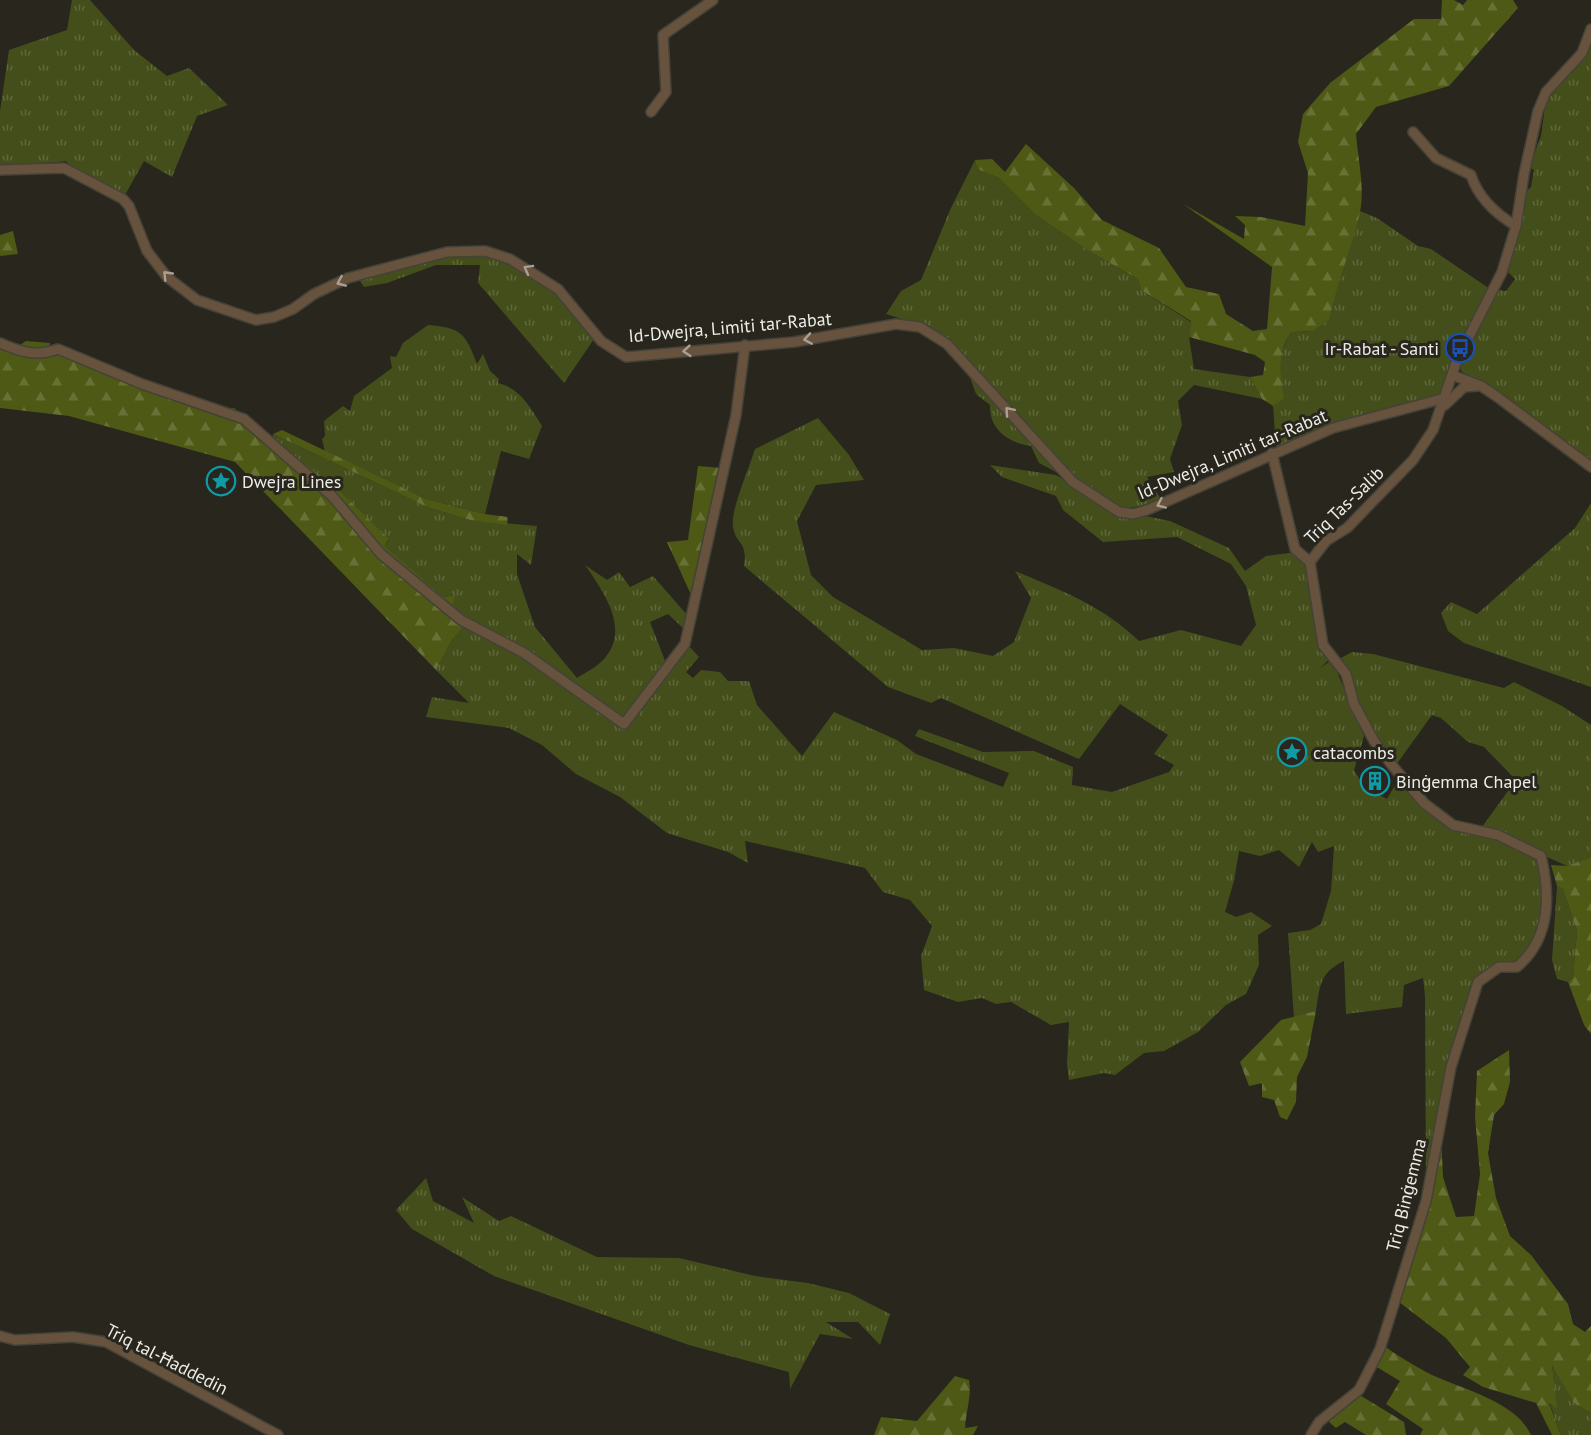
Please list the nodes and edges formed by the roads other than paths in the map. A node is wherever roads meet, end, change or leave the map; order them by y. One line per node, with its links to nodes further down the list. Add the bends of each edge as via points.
1 (713, 0): 3 (street, via 663,35 666,92)
2 (1591, 29): 6 (street, Triq Tas-Salib, via 1582,53 1546,92 1538,111)
3 (651, 112)
4 (1413, 132): 6 (street, via 1436,158 1471,175 1499,216)
5 (0, 170): 8 (street, Id-Dwejra, Limiti tar-Rabat, one-way to 5, via 626,357 601,341 558,289 510,259 485,251 447,252 348,279 292,309 256,320 197,300 167,277 147,251 123,199 64,168)
6 (1516, 226): 9 (street, Triq Tas-Salib, via 1502,272)
7 (0, 343): 8 (street, via 30,354 58,349 142,384 244,419 332,496 381,554 461,620 524,653 624,724 685,644 736,416)
8 (745, 345): 12 (street, Id-Dwejra, Limiti tar-Rabat, one-way to 8, via 1147,510 1119,512 1073,482 946,344 920,327 896,324 794,342)
9 (1452, 375): 10 (street); 11 (street, Triq Tas-Salib)
10 (1481, 386): 11 (street, via 1464,387); 13 (street)
11 (1444, 402): 12 (street, Id-Dwejra, Limiti tar-Rabat, via 1333,428); 14 (street, Triq Tas-Salib, via 1433,430 1413,460 1347,528 1326,541)
12 (1272, 453): 14 (street, via 1295,549)
13 (1591, 467)
14 (1310, 562): 15 (street, Triq Tas-Salib, via 1323,645 1346,674 1354,704 1391,764 1424,803 1453,825 1498,835 1541,856 1547,916 1532,955)
15 (1517, 968): 18 (street, Triq Binġemma, via 1499,967 1478,982 1451,1067 1426,1201 1380,1349 1359,1390 1319,1422)
16 (0, 1336): 17 (street, Triq tal-Ħaddedin, via 15,1340 73,1337 106,1342)
17 (278, 1435)
18 (1311, 1435)

